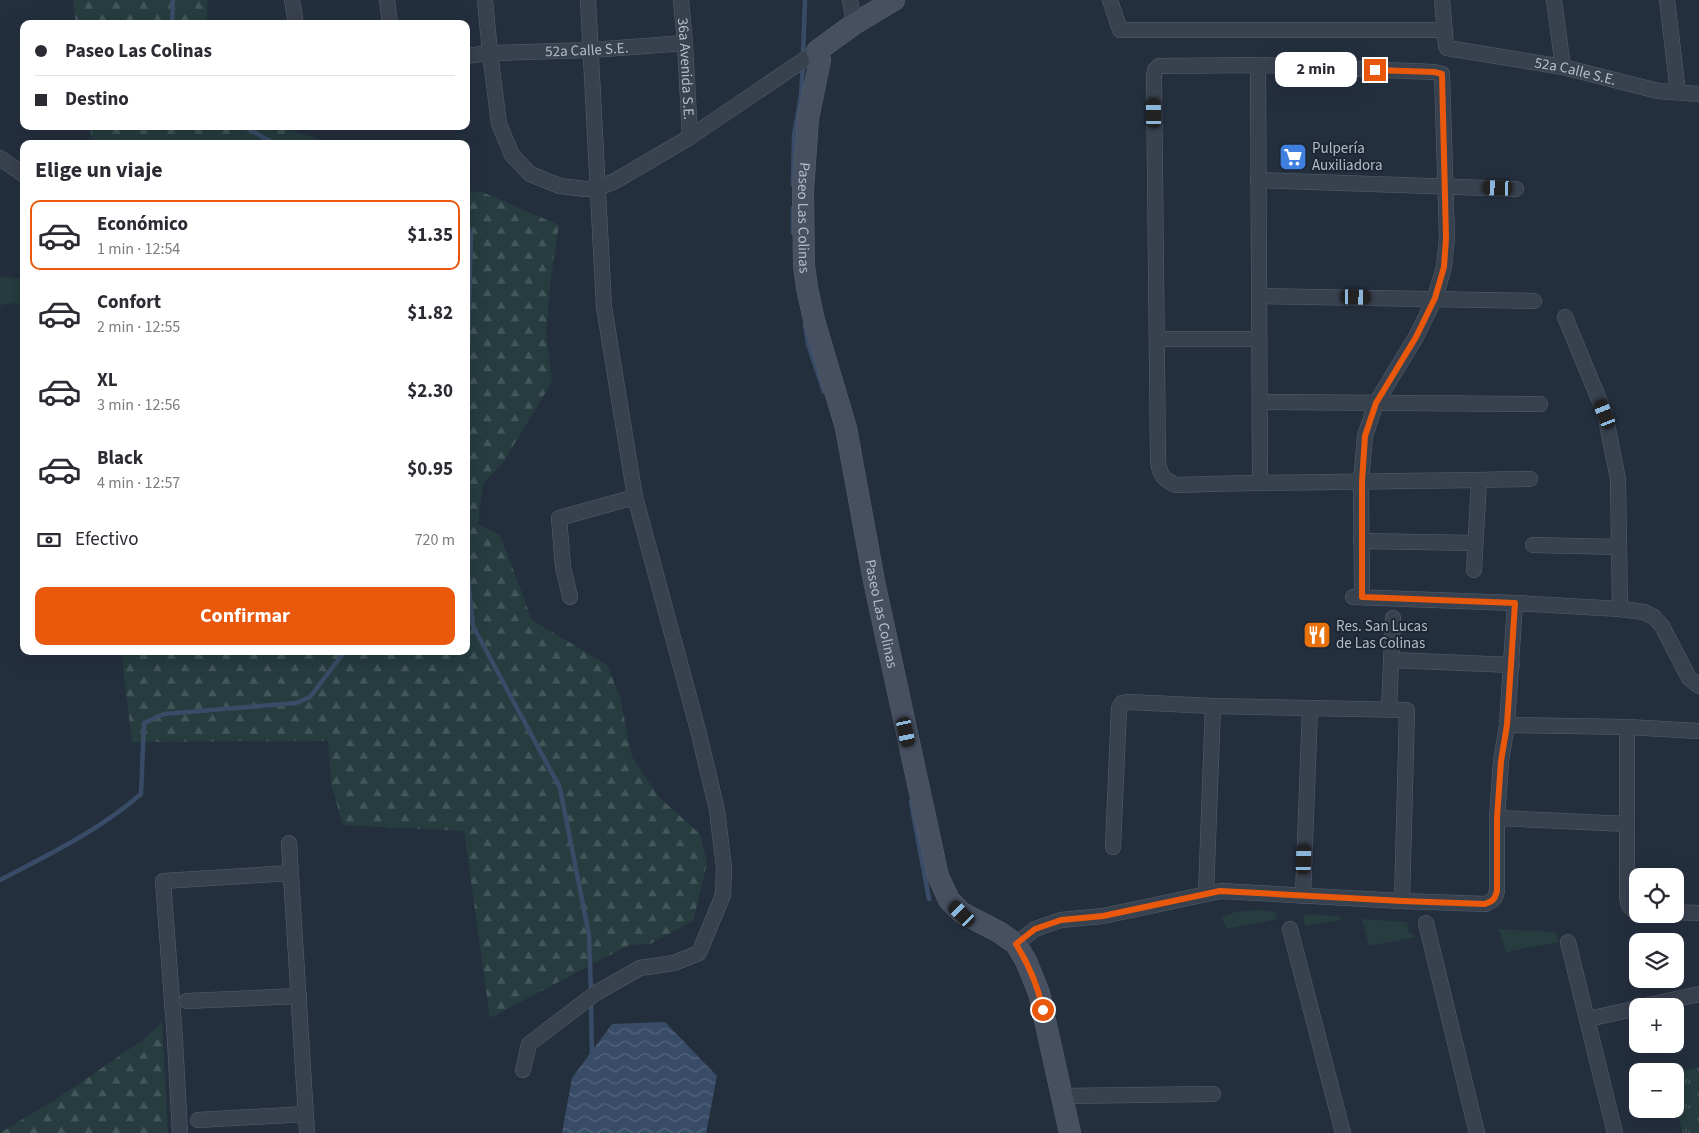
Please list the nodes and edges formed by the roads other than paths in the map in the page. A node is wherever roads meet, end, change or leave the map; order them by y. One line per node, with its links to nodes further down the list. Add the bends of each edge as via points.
1 (292, 0): 12 (street)
2 (387, 0): 13 (street)
3 (485, 0): 19 (street)
4 (588, 0): 18 (street)
5 (681, 0): 16 (street, 36a Avenida S.E.)
6 (850, 0): 14 (street)
7 (894, 0): 14 (street)
8 (1110, 0): 15 (street, via 1120,30)
9 (1442, 0): 15 (street)
10 (1554, 0): 23 (street)
11 (1667, 0): 25 (street)
12 (295, 20)
13 (390, 20)
14 (854, 24): 20 (street)
15 (1445, 30): 17 (street)
16 (685, 43): 18 (street, 52a Calle S.E.); 27 (street, 36a Avenida S.E.)
17 (1449, 48): 23 (street, 52a Calle S.E.); 24 (street)
18 (592, 50): 19 (street, 52a Calle S.E.); 32 (street)
19 (490, 53): 21 (street, 52a Calle S.E.); 32 (street, via 499,124 512,155 530,174 560,186)
20 (814, 53): 27 (street); 80 (street, Paseo Las Colinas, via 820,60 808,119 803,191 806,288 846,428 874,581 938,876 949,900 962,914)
21 (470, 56)
22 (1258, 65): 24 (street); 30 (street); 38 (street, via 1164,65 1155,70)
23 (1563, 67): 25 (street, 52a Calle S.E., via 1658,91)
24 (1442, 74): 31 (street)
25 (1678, 92): 26 (street, 52a Calle S.E.)
26 (1699, 94)
27 (690, 137): 32 (street)
28 (0, 158): 29 (street)
29 (20, 172)
30 (1258, 180): 31 (street); 34 (street)
31 (1445, 186): 33 (street); 35 (street, via 1444,267)
32 (598, 188): 47 (street, via 604,307)
33 (1516, 189)
34 (1258, 296): 35 (street); 39 (street)
35 (1435, 298): 36 (street); 41 (street, via 1416,337)
36 (1534, 301)
37 (1565, 317): 51 (street, via 1605,414 1618,479)
38 (1157, 339): 39 (street); 45 (street, via 1160,473 1167,482 1176,485)
39 (1259, 339): 40 (street)
40 (1260, 402): 41 (street); 45 (street)
41 (1376, 403): 42 (street); 46 (street, via 1365,436)
42 (1540, 404)
43 (1530, 479): 44 (street)
44 (1479, 480): 46 (street); 49 (street)
45 (1260, 482): 46 (street)
46 (1362, 482): 48 (street)
47 (635, 497): 53 (street, via 559,518 563,567); 87 (street, via 717,810 724,868 723,896 699,953 674,963 640,968 596,993 529,1044)
48 (1362, 541): 49 (street); 54 (street, via 1357,597)
49 (1475, 543): 52 (street)
50 (1533, 545): 51 (street)
51 (1619, 547): 55 (street)
52 (1474, 570)
53 (570, 597)
54 (1515, 603): 55 (street); 58 (street)
55 (1620, 609): 59 (street, via 1644,612 1654,617 1662,626 1688,678)
56 (1393, 618): 57 (street)
57 (1392, 660): 58 (street); 62 (street)
58 (1512, 665): 63 (street)
59 (1699, 686)
60 (1214, 706): 61 (street); 69 (street, via 1129,702 1119,708); 71 (street)
61 (1310, 708): 62 (street); 72 (street)
62 (1389, 709): 73 (street, via 1407,710)
63 (1507, 725): 64 (street); 66 (street)
64 (1627, 727): 65 (street); 67 (street)
65 (1699, 731)
66 (1497, 818): 67 (street); 73 (street, via 1497,891 1491,902)
67 (1627, 824): 74 (street)
68 (289, 843): 70 (street)
69 (1113, 846)
70 (290, 873): 82 (street); 92 (street, via 163,882)
71 (1206, 894): 72 (street, via 1220,891); 80 (street, via 1103,916 1061,920 1035,929)
72 (1303, 896): 73 (street)
73 (1402, 901)
74 (1629, 906)
75 (1684, 912): 76 (street)
76 (1699, 912)
77 (1426, 923): 96 (street)
78 (1290, 929): 95 (street)
79 (1568, 942): 86 (street)
80 (1016, 944): 89 (street, Paseo Las Colinas, via 1039,993)
81 (1699, 994): 83 (street)
82 (298, 996): 84 (street); 90 (street)
83 (1681, 998)
84 (187, 1001)
85 (1629, 1010): 86 (street)
86 (1588, 1019): 97 (street)
87 (523, 1070)
88 (1213, 1094): 89 (street)
89 (1062, 1096): 94 (street, Paseo Las Colinas)
90 (306, 1114): 91 (street); 93 (street)
91 (198, 1120)
92 (180, 1133)
93 (307, 1133)
94 (1070, 1133)
95 (1343, 1133)
96 (1477, 1133)
97 (1614, 1133)

